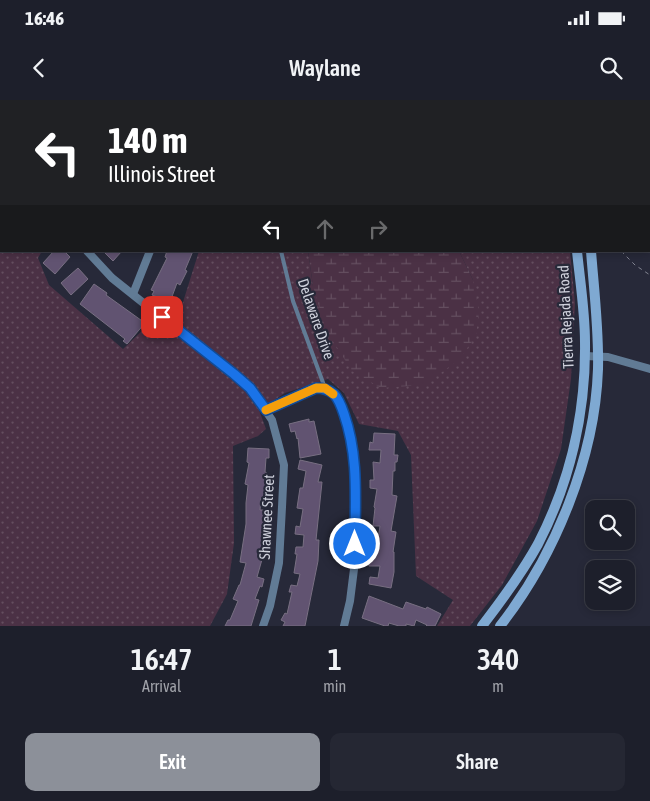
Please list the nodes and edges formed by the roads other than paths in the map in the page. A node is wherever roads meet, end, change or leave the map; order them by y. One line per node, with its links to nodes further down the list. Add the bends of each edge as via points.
1 (88, 252): 6 (street, Shawnee Street, via 112,278)
2 (150, 252): 6 (street)
3 (281, 252): 10 (lane, Delaware Drive, via 293,301)
4 (577, 252): 7 (main road, Tierra Rejada Road)
5 (591, 252): 8 (main road, Tierra Rejada Road)
6 (133, 294): 11 (street, Shawnee Street, via 234,374 250,388)
7 (585, 356): 8 (street); 14 (main road, Tierra Rejada Road, via 580,418 555,507 527,564)
8 (598, 356): 9 (street); 15 (main road, Tierra Rejada Road, via 597,387 586,448 570,501 538,570)
9 (650, 369)
10 (325, 388): 11 (street, via 316,388); 13 (street, Delaware Drive, via 341,407 351,434 355,459 355,561)
11 (266, 410): 12 (street, Shawnee Street, via 272,420 284,465 279,563)
12 (263, 626)
13 (344, 626)
14 (482, 626)
15 (500, 626)

